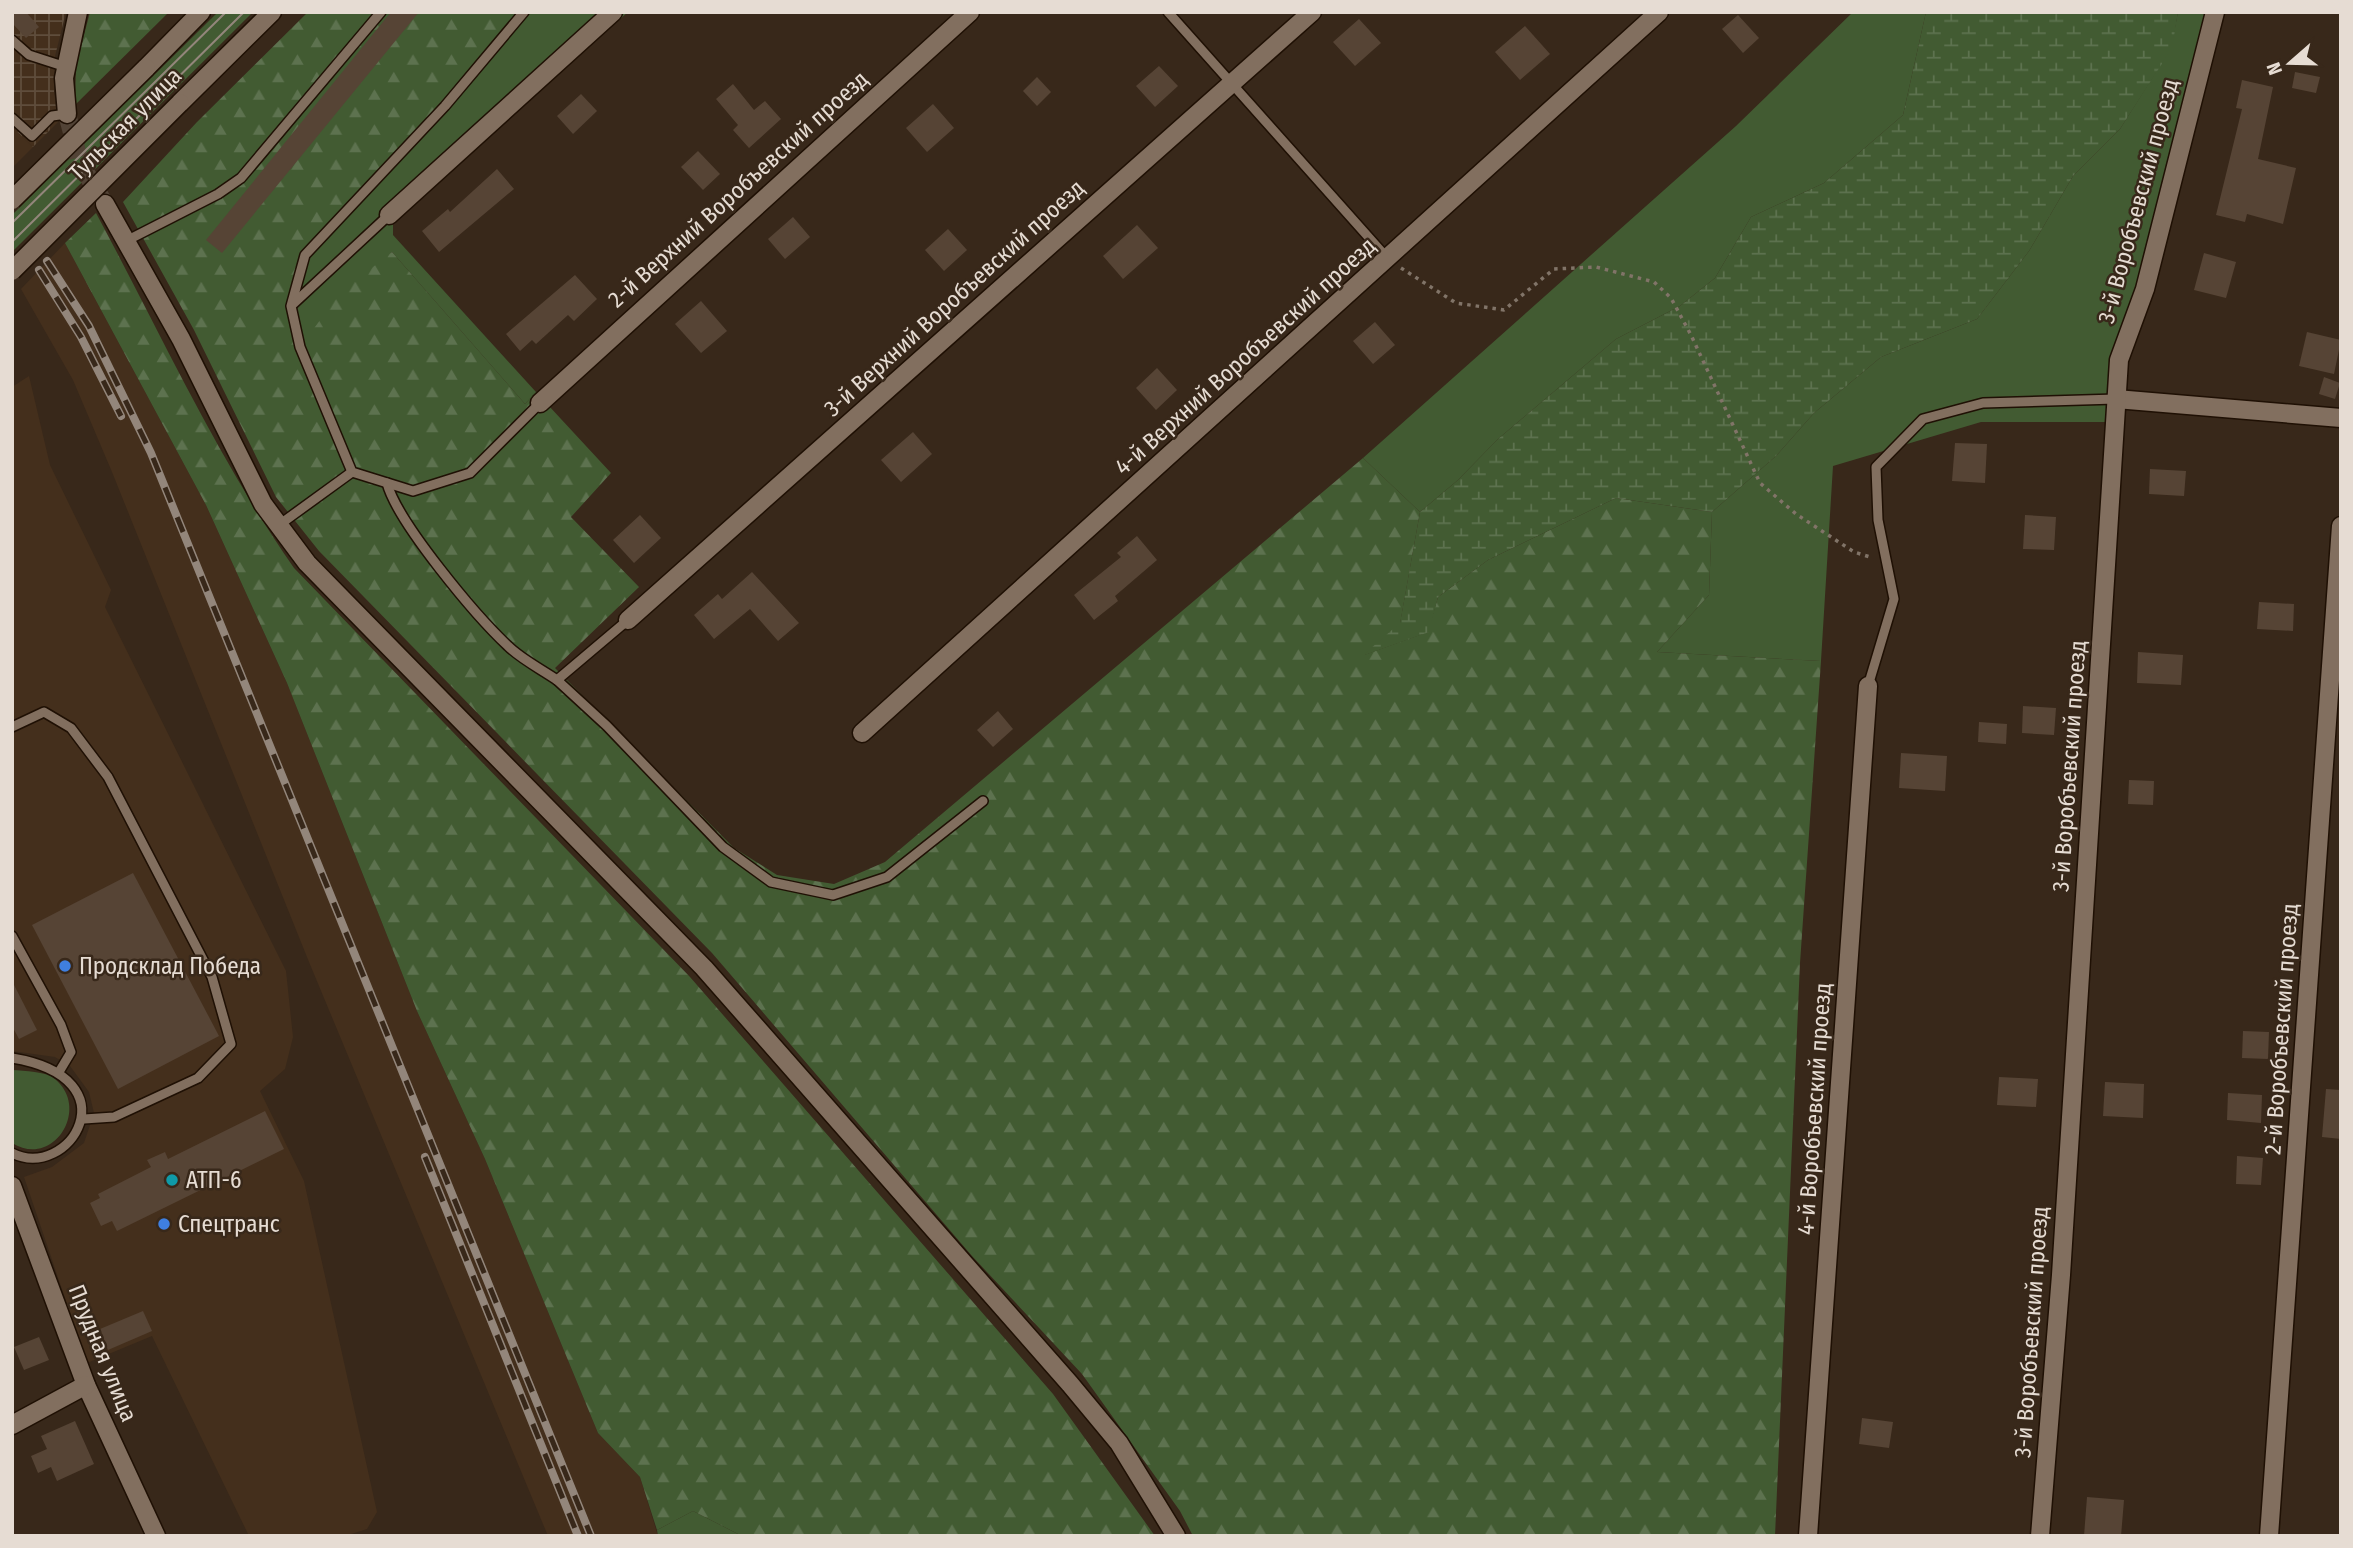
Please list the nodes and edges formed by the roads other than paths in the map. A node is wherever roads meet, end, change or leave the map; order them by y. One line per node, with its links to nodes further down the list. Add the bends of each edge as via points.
1 (78, 12): 13 (street)
2 (201, 12): 17 (street, Тульская улица, bridge)
3 (272, 12): 22 (street, Тульская улица, bridge)
4 (381, 12): 20 (lane, via 241,178)
5 (524, 12): 23 (lane, via 445,106 304,255)
6 (613, 12): 19 (street)
7 (970, 12): 25 (street, 2-й Верхний Воробъевский проезд)
8 (1168, 12): 14 (lane)
9 (1312, 12): 14 (street, 3-й Верхний Воробъевский проезд)
10 (1659, 12): 21 (street, 4-й Верхний Воробъевский проезд)
11 (2216, 12): 24 (street, 3-й Воробъевский проезд, via 2145,289 2119,360)
12 (12, 40): 13 (lane, via 29,55)
13 (66, 67): 15 (street)
14 (1233, 84): 21 (lane); 31 (street, 3-й Верхний Воробъевский проезд)
15 (67, 114): 16 (lane, via 52,116 32,136)
16 (12, 118)
17 (12, 200)
18 (105, 204): 20 (street)
19 (389, 215): 23 (lane)
20 (126, 241): 29 (street, via 181,339 263,504)
21 (1389, 260): 35 (street, 4-й Верхний Воробъевский проезд)
22 (12, 271)
23 (291, 306): 27 (lane, via 300,346)
24 (2116, 399): 26 (street); 33 (lane, via 1983,403 1923,419 1876,467 1878,520 1894,598); 48 (street, 3-й Воробъевский проезд, via 2061,1275)
25 (540, 403): 28 (lane, via 470,473 413,491)
26 (2341, 418)
27 (352, 472): 28 (lane); 29 (lane)
28 (387, 483): 32 (lane, via 392,501 437,563 509,648)
29 (279, 525): 46 (street, via 307,563 382,643 705,968 1119,1443)
30 (2341, 526): 49 (street, 2-й Воробъевский проезд)
31 (628, 620): 32 (lane)
32 (557, 680): 36 (lane, via 723,847 771,883 833,895 887,877)
33 (1868, 686): 47 (street, 4-й Воробъевский проезд)
34 (12, 727): 40 (lane, via 44,712 71,728 108,777 212,977 231,1044 198,1078 114,1118)
35 (862, 733)
36 (983, 801)
37 (12, 936): 39 (lane, via 71,1052)
38 (12, 1058): 39 (lane)
39 (59, 1072): 40 (lane, via 81,1097)
40 (84, 1119): 41 (lane, via 71,1141 49,1155 25,1160)
41 (12, 1153)
42 (12, 1186): 43 (street, Прудная улица)
43 (86, 1385): 44 (street); 45 (street, Прудная улица)
44 (12, 1425)
45 (156, 1536)
46 (1176, 1536)
47 (1808, 1536)
48 (2040, 1536)
49 (2269, 1536)

